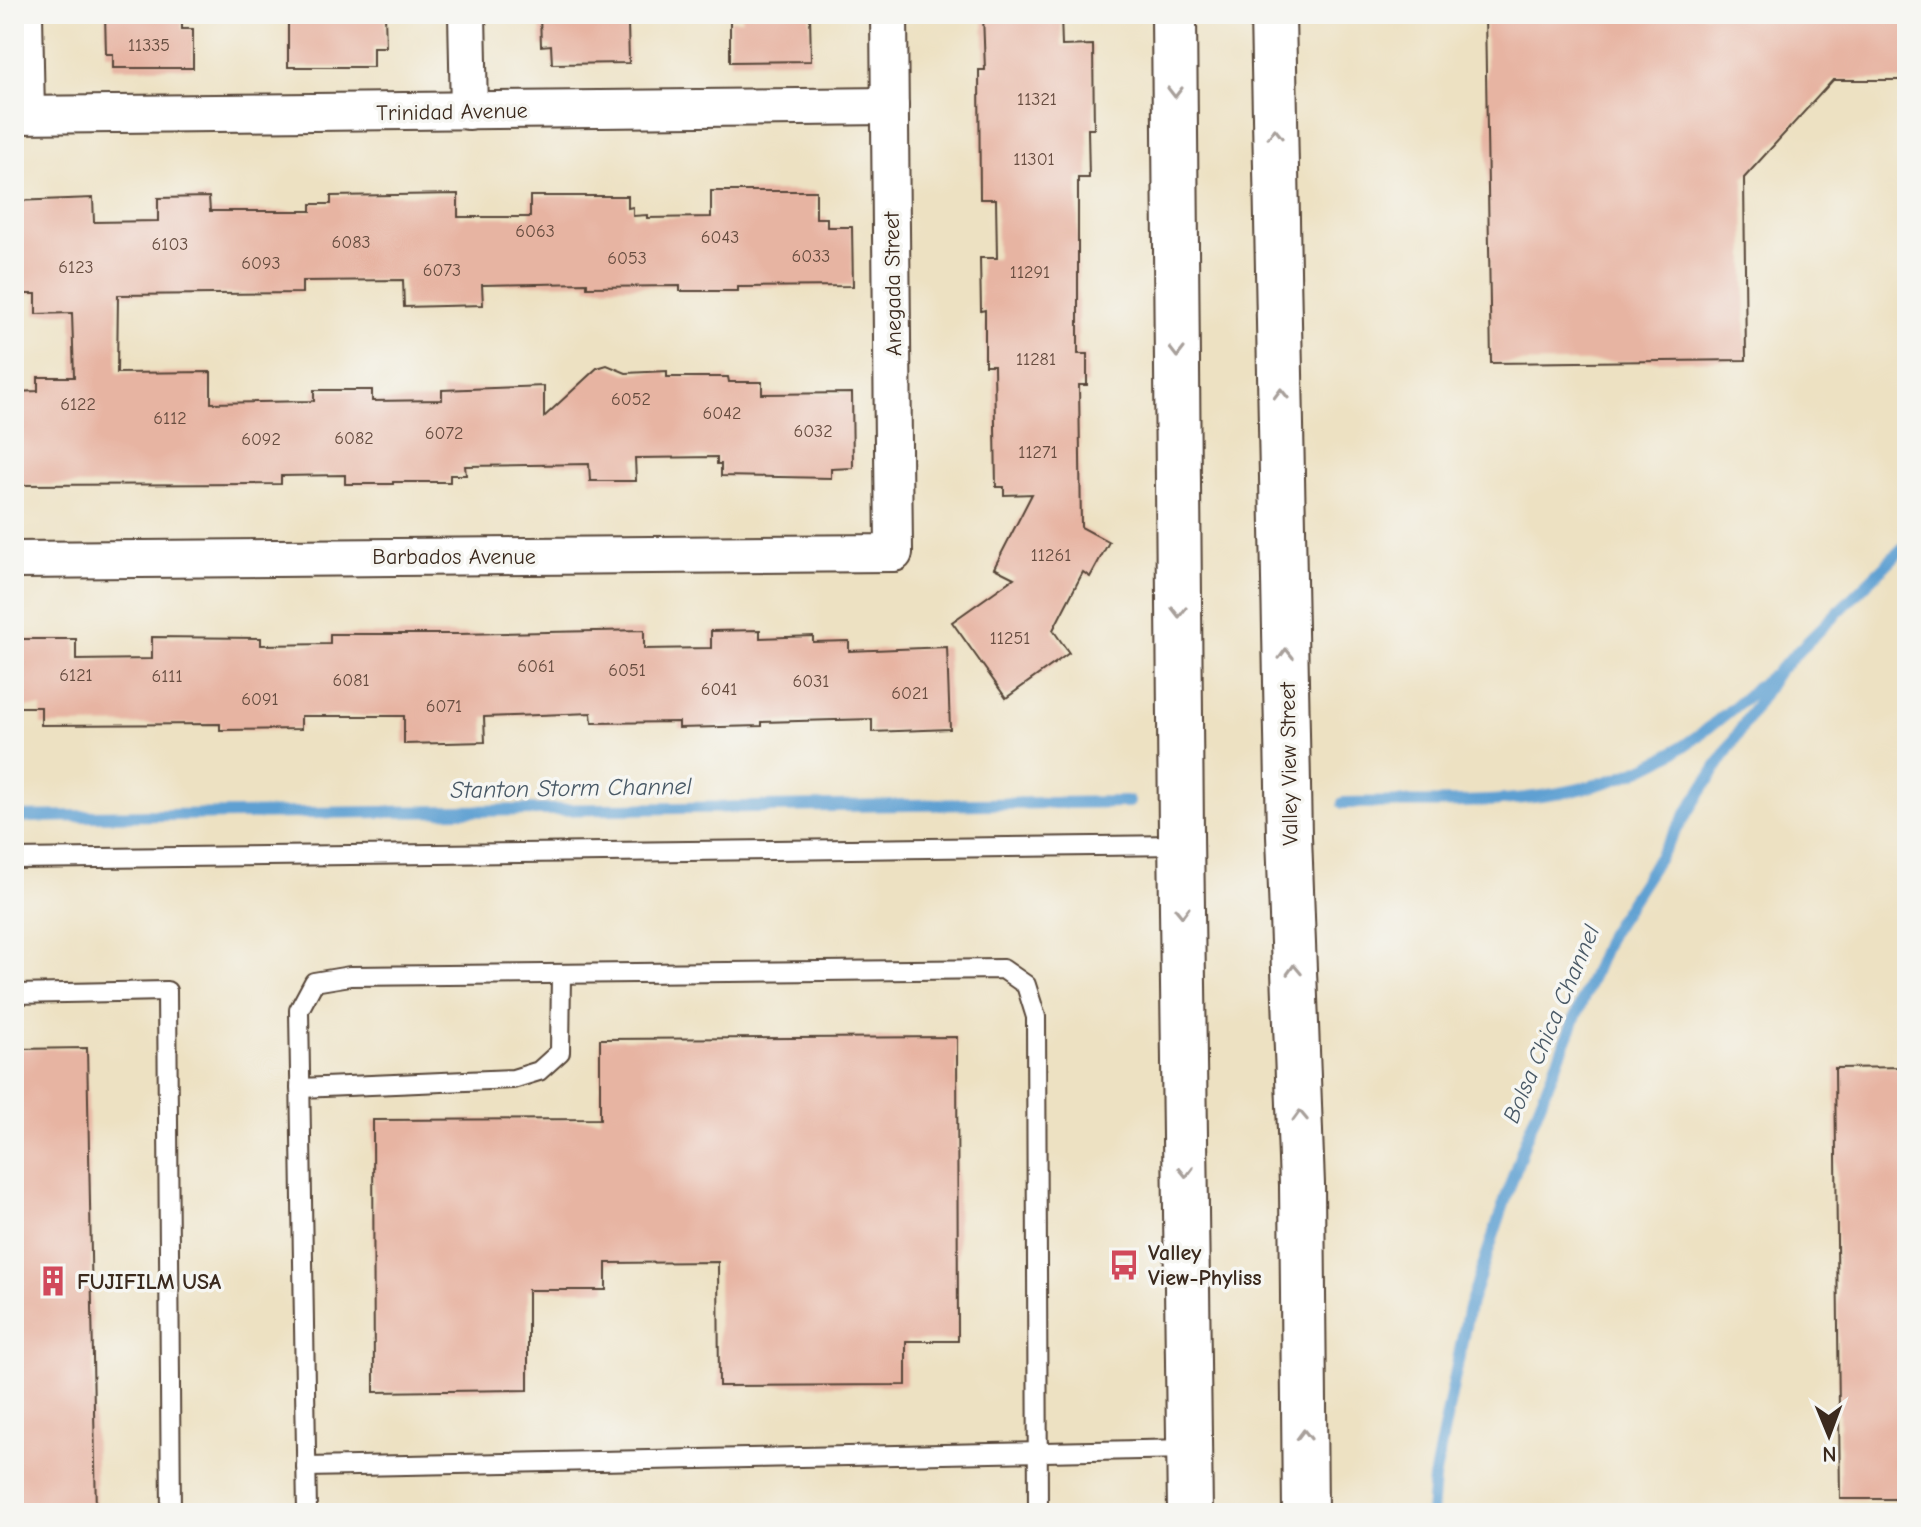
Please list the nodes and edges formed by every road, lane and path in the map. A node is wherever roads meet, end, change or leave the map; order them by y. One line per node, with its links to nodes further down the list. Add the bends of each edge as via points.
1 (24, 14): 8 (street)
2 (467, 14): 7 (street)
3 (889, 14): 6 (street, Anegada Street)
4 (1174, 14): 11 (main road, one-way to 11)
5 (1273, 14): 23 (main road, Valley View Street, one-way to 5, via 1302,1185 1289,836)
6 (890, 106): 7 (street, Trinidad Avenue); 9 (street, Anegada Street)
7 (469, 111): 8 (street, Trinidad Avenue)
8 (20, 114)
9 (894, 553): 10 (street, Barbados Avenue)
10 (14, 560)
11 (1181, 845): 12 (lane); 16 (main road, one-way to 16)
12 (14, 859)
13 (561, 974): 15 (lane, via 560,1052 539,1071 513,1079); 15 (lane, via 350,976 314,982 299,1010); 17 (lane, via 1003,969 1026,985 1036,1017)
14 (14, 994): 19 (lane, via 167,991)
15 (300, 1088): 18 (lane)
16 (1189, 1449): 17 (lane); 22 (main road)
17 (1038, 1451): 18 (lane); 21 (lane)
18 (306, 1467): 20 (lane)
19 (171, 1513)
20 (307, 1513)
21 (1038, 1513)
22 (1190, 1513)
23 (1305, 1513)

